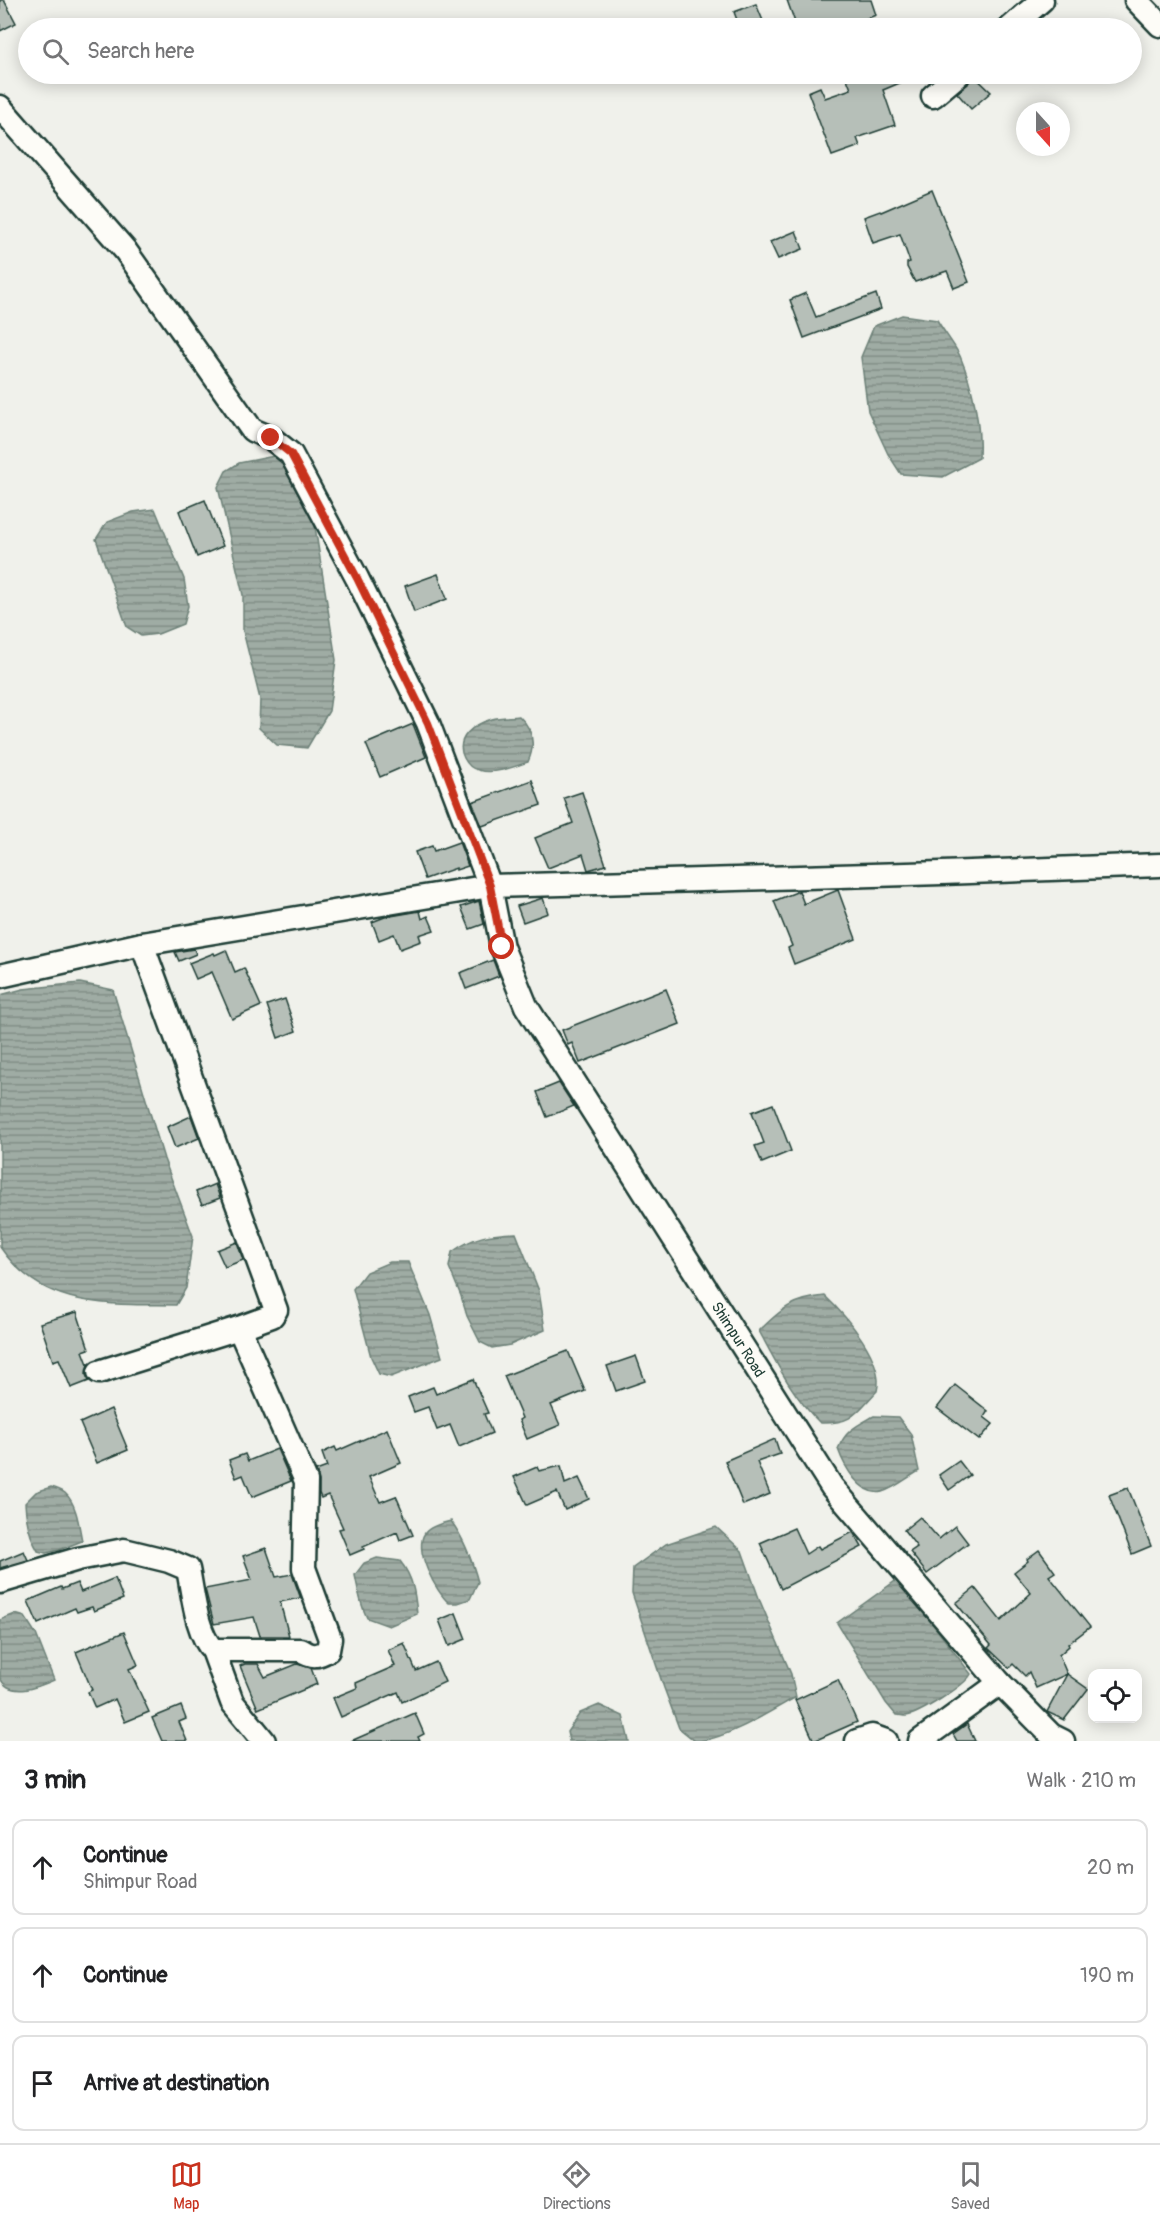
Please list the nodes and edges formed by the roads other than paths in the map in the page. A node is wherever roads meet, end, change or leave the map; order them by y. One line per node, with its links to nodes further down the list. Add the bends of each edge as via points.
1 (1042, 0): 3 (street)
2 (1136, 0): 4 (street)
3 (1021, 18)
4 (1160, 25)
5 (947, 84): 6 (street)
6 (933, 96)
7 (0, 107): 9 (street, Shimpur Road, via 125,250 252,430 271,438 291,454 428,723)
8 (1160, 864): 9 (street)
9 (490, 886): 10 (street); 16 (street, Shimpur Road, via 502,947 526,1006 826,1477)
10 (142, 944): 11 (street); 12 (street, via 276,1310 272,1316)
11 (0, 976)
12 (239, 1328): 13 (street); 15 (street, via 306,1480 304,1568 330,1639 328,1650 312,1656 301,1650)
13 (99, 1372)
14 (0, 1582): 15 (street, via 124,1550 169,1562 188,1569 202,1632)
15 (213, 1650): 17 (street, via 232,1702)
16 (1000, 1683): 20 (street); 21 (street, Shimpur Road, via 1051,1735)
17 (264, 1741)
18 (857, 1741): 19 (street, via 872,1736)
19 (886, 1741)
20 (920, 1741)
21 (1063, 1741)

